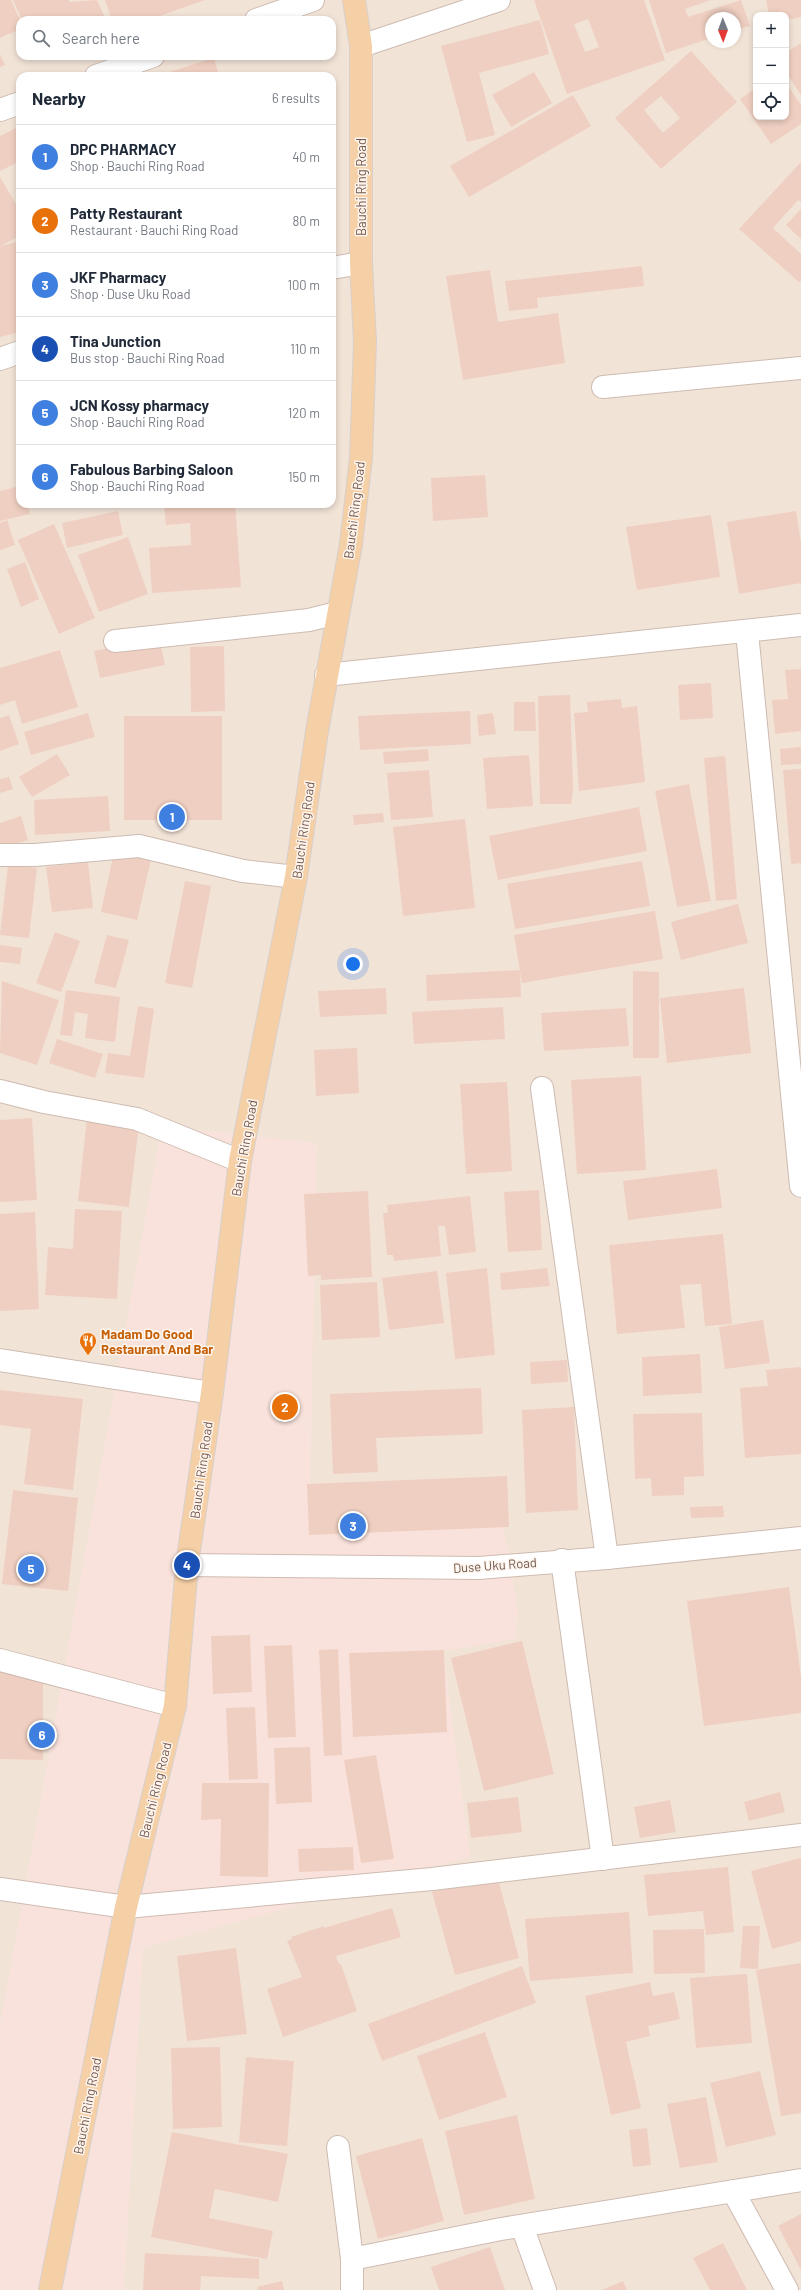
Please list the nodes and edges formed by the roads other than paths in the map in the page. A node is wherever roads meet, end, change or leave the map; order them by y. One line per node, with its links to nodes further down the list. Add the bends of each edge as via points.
1 (313, 0): 4 (street)
2 (354, 0): 5 (main road, Bauchi Ring Road)
3 (499, 0): 5 (street)
4 (267, 16)
5 (361, 46): 10 (main road, Bauchi Ring Road)
6 (142, 60): 7 (street)
7 (107, 72)
8 (16, 104): 9 (street)
9 (0, 110)
10 (361, 263): 11 (street); 16 (main road, Bauchi Ring Road, via 365,342 361,458 350,544)
11 (336, 267)
12 (16, 353): 13 (street)
13 (0, 359)
14 (801, 368): 15 (street)
15 (603, 387)
16 (337, 613): 19 (street, via 309,620); 20 (main road, Bauchi Ring Road)
17 (801, 625): 18 (street)
18 (747, 632): 20 (street); 26 (street)
19 (115, 641)
20 (326, 675): 22 (main road, Bauchi Ring Road)
21 (0, 855): 22 (street, via 35,855 139,846 243,871)
22 (296, 877): 25 (main road, Bauchi Ring Road)
23 (542, 1088): 30 (street)
24 (0, 1091): 25 (street, via 137,1119)
25 (240, 1161): 28 (main road, Bauchi Ring Road)
26 (801, 1186)
27 (0, 1360): 28 (street)
28 (212, 1393): 32 (main road, Bauchi Ring Road)
29 (801, 1538): 30 (street, Duse Uku Road)
30 (607, 1558): 31 (street, Duse Uku Road)
31 (562, 1560): 32 (street, Duse Uku Road, via 478,1568); 36 (street)
32 (187, 1565): 34 (main road, Bauchi Ring Road)
33 (0, 1660): 34 (street)
34 (175, 1706): 38 (main road, Bauchi Ring Road)
35 (801, 1835): 36 (street)
36 (603, 1859): 38 (street, via 432,1879)
37 (0, 1889): 38 (street)
38 (126, 1907): 44 (main road, Bauchi Ring Road)
39 (338, 2147): 43 (street)
40 (801, 2180): 41 (street)
41 (733, 2191): 42 (street); 47 (street)
42 (522, 2226): 43 (street); 46 (street)
43 (352, 2259): 45 (street)
44 (50, 2290)
45 (352, 2290)
46 (545, 2290)
47 (787, 2290)

